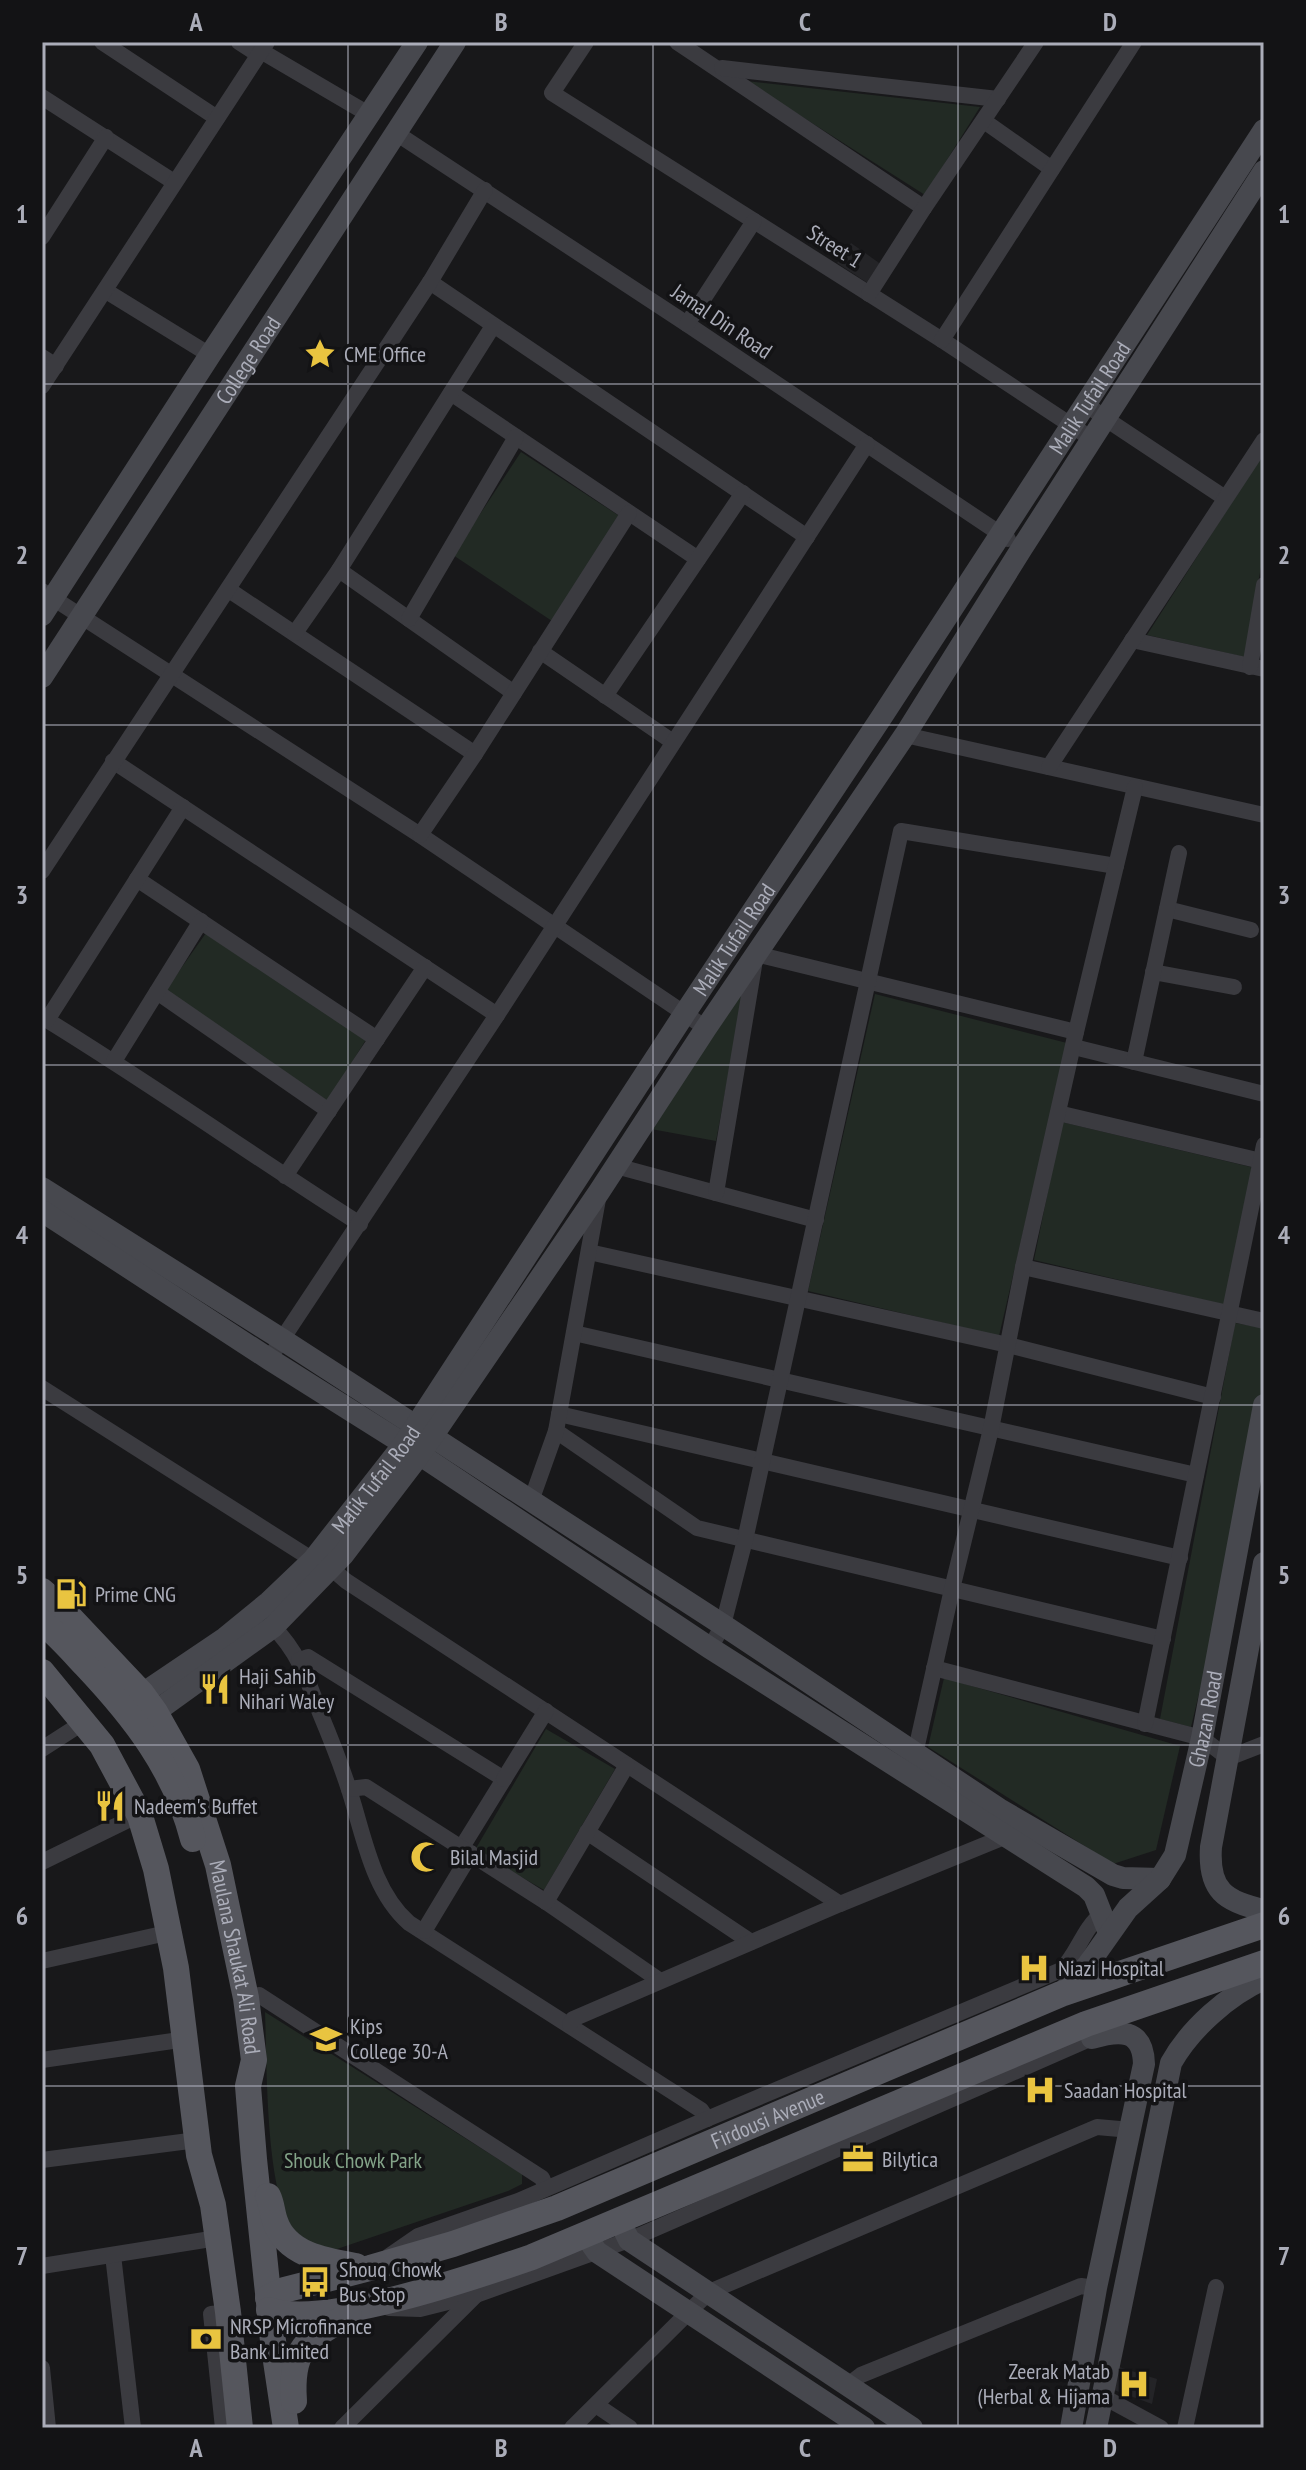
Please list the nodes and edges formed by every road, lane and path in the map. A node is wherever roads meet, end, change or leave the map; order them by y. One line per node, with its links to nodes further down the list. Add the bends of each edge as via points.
1 (102, 42): 15 (street)
2 (239, 42): 9 (street)
3 (455, 42): 11 (street, College Road)
4 (586, 42): 25 (street, Street 1, via 552,93)
5 (677, 42): 10 (street)
6 (1036, 42): 12 (street)
7 (1134, 42): 20 (street)
8 (413, 48): 11 (street); 14 (street, College Road)
9 (262, 49): 14 (street); 15 (street)
10 (717, 68): 12 (street); 24 (street)
11 (434, 73): 18 (street, College Road)
12 (998, 99): 16 (street)
13 (43, 100): 19 (street)
14 (370, 115): 33 (street, College Road)
15 (217, 118): 22 (street)
16 (984, 121): 20 (street); 24 (street)
17 (1264, 130): 37 (street, Malik Tufail Road)
18 (396, 133): 23 (street, Jamal Din Road); 55 (street, College Road)
19 (106, 137): 22 (street); 26 (street)
20 (1052, 169): 32 (street)
21 (1264, 171): 38 (street, Malik Tufail Road)
22 (174, 182): 28 (street)
23 (485, 190): 27 (street); 30 (street, Jamal Din Road)
24 (924, 208): 29 (street)
25 (754, 221): 29 (street, Street 1); 30 (street)
26 (42, 237)
27 (430, 282): 31 (street); 53 (street)
28 (106, 291): 33 (street); 34 (street)
29 (869, 294): 32 (street, Street 1)
30 (687, 324): 43 (street, Jamal Din Road)
31 (493, 326): 36 (street); 44 (street)
32 (942, 340): 39 (street, Street 1)
33 (210, 355): 54 (street, College Road)
34 (49, 362): 35 (street)
35 (42, 386)
36 (451, 393): 40 (street); 51 (street)
37 (1086, 404): 38 (street); 39 (street, Malik Tufail Road)
38 (1106, 419): 41 (street, Malik Tufail Road); 45 (street)
39 (1072, 426): 41 (street, Street 1); 47 (street, Malik Tufail Road)
40 (516, 437): 46 (street); 56 (street)
41 (1092, 439): 49 (street, Malik Tufail Road)
42 (1264, 440): 45 (street)
43 (867, 444): 47 (street, Jamal Din Road); 48 (street)
44 (743, 493): 48 (street); 50 (street)
45 (1225, 498): 58 (street)
46 (629, 513): 50 (street); 59 (street)
47 (1001, 534): 49 (street, Jamal Din Road); 88 (street, Malik Tufail Road)
48 (807, 537): 66 (street)
49 (1022, 548): 65 (street, Malik Tufail Road)
50 (698, 559): 64 (street)
51 (339, 570): 56 (street); 57 (street)
52 (1264, 585): 60 (street)
53 (229, 590): 57 (street); 61 (street)
54 (45, 601): 55 (street)
55 (81, 618): 61 (street); 62 (street, College Road)
56 (409, 619): 63 (street)
57 (295, 633): 67 (street)
58 (1132, 640): 60 (street); 69 (street)
59 (540, 651): 63 (street); 64 (street)
60 (1257, 668)
61 (172, 675): 68 (street); 73 (street)
62 (42, 677)
63 (514, 693): 67 (street)
64 (605, 696): 66 (street)
65 (905, 735): 69 (street); 82 (street, Malik Tufail Road)
66 (673, 742): 80 (street)
67 (475, 754): 73 (street)
68 (113, 761): 71 (street); 76 (street)
69 (1049, 767): 70 (street)
70 (1135, 787): 72 (street); 75 (street)
71 (183, 807): 77 (street); 83 (street)
72 (1264, 815)
73 (420, 835): 80 (street)
74 (1179, 853): 78 (street)
75 (1116, 866): 85 (street, via 901,831); 93 (street)
76 (42, 871)
77 (137, 879): 79 (street); 90 (street)
78 (1167, 909): 81 (street); 84 (street)
79 (201, 921): 87 (street); 92 (street)
80 (554, 926): 88 (street); 89 (street)
81 (1251, 930)
82 (756, 954): 85 (street); 91 (street, Malik Tufail Road); 104 (street)
83 (425, 967): 89 (street); 92 (street)
84 (1153, 972): 86 (street); 95 (street)
85 (868, 982): 93 (street); 106 (street)
86 (1234, 987)
87 (157, 992): 94 (street); 97 (street)
88 (685, 1013): 91 (street); 123 (street, Malik Tufail Road)
89 (497, 1015): 107 (street)
90 (45, 1018): 94 (street)
91 (706, 1028): 100 (street, Malik Tufail Road)
92 (377, 1039): 97 (street)
93 (1075, 1040): 95 (street); 98 (street)
94 (114, 1061): 101 (street)
95 (1134, 1062): 96 (street)
96 (1264, 1094)
97 (329, 1111): 101 (street)
98 (1058, 1113): 99 (street); 109 (street)
99 (1262, 1153): 111 (street)
100 (616, 1166): 103 (street, Malik Tufail Road); 104 (street)
101 (285, 1176): 107 (street)
102 (42, 1188): 114 (street)
103 (599, 1192): 108 (street); 123 (street, Malik Tufail Road)
104 (716, 1193): 106 (street)
105 (42, 1211): 116 (street)
106 (816, 1220): 110 (street)
107 (360, 1224): 114 (street)
108 (589, 1252): 110 (street); 113 (street)
109 (1023, 1267): 111 (street); 115 (street)
110 (799, 1300): 115 (street); 117 (street)
111 (1230, 1314): 112 (street); 119 (street)
112 (1264, 1321)
113 (574, 1333): 117 (street); 121 (street)
114 (283, 1340): 116 (street); 123 (street)
115 (1008, 1345): 119 (street); 122 (street)
116 (269, 1359): 123 (street)
117 (781, 1380): 122 (street); 124 (street)
118 (42, 1388): 131 (street)
119 (1213, 1397): 125 (street)
120 (1264, 1405): 148 (street, Ghazan Road)
121 (557, 1422): 124 (street); 126 (street); 128 (street, via 697,1528)
122 (991, 1429): 125 (street); 127 (street)
123 (418, 1440): 126 (street); 131 (street, Malik Tufail Road); 139 (street)
124 (762, 1461): 127 (street); 128 (street)
125 (1196, 1475): 129 (street)
126 (531, 1501): 136 (street)
127 (972, 1510): 129 (street); 132 (street)
128 (745, 1540): 132 (street); 136 (street)
129 (1180, 1558): 138 (street)
130 (1264, 1563): 134 (street, Ghazan Road)
131 (322, 1564): 137 (street, Malik Tufail Road); 144 (street, Malik Tufail Road); 145 (street)
132 (952, 1589): 138 (street); 142 (street)
133 (42, 1591): 144 (main road, Maulana Shaukat Ali Road)
134 (1259, 1613): 152 (street, Ghazan Road)
135 (42, 1622): 179 (main road, via 143,1730 190,1825 223,1967 236,2058)
136 (723, 1625): 139 (street); 151 (street)
137 (273, 1627): 141 (street); 144 (street, Malik Tufail Road)
138 (1163, 1639): 147 (street)
139 (710, 1648): 158 (street)
140 (42, 1658): 182 (main road, via 100,1727 145,1802 192,1989)
141 (299, 1660): 154 (street, via 308,1657); 155 (street)
142 (934, 1668): 147 (street); 151 (street)
143 (42, 1672): 146 (main road)
144 (148, 1703): 174 (main road, Maulana Shaukat Ali Road, via 187,1769 202,1811)
145 (546, 1711): 153 (street); 154 (street)
146 (84, 1722): 150 (street); 156 (main road)
147 (1145, 1724): 148 (street)
148 (1202, 1738): 152 (street); 161 (street, Ghazan Road, via 1178,1846)
149 (1264, 1744): 152 (street)
150 (42, 1749)
151 (915, 1754): 161 (street, via 1101,1869 1123,1878)
152 (1228, 1758): 164 (street, Ghazan Road, via 1211,1847 1212,1878 1233,1901)
153 (627, 1765): 157 (street); 163 (street)
154 (504, 1779): 159 (street)
155 (349, 1789): 159 (street, via 366,1787); 167 (street, via 384,1891 399,1914)
156 (140, 1816): 160 (street); 168 (main road)
157 (587, 1832): 162 (street); 169 (street)
158 (1004, 1837): 163 (street); 165 (street, via 1086,1887)
159 (466, 1850): 162 (street); 167 (street)
160 (42, 1862)
161 (1160, 1879): 165 (street, Ghazan Road)
162 (546, 1902): 172 (street)
163 (840, 1904): 169 (street)
164 (1264, 1910)
165 (1106, 1923): 173 (street, Ghazan Road, via 1087,1966); 180 (street, via 1093,1921 1061,1970)
166 (1264, 1925): 173 (main road, Firdousi Avenue)
167 (424, 1931): 175 (street)
168 (171, 1932): 170 (street); 177 (main road)
169 (751, 1942): 172 (street)
170 (42, 1961)
171 (1263, 1970): 176 (main road, Firdousi Avenue); 203 (street, via 1184,2044 1171,2063)
172 (659, 1980): 175 (street)
173 (1061, 1994): 180 (main road, Firdousi Avenue)
174 (246, 1998): 179 (main road, Maulana Shaukat Ali Road, via 254,2060); 186 (street, via 259,1995 542,2178)
175 (570, 2024): 180 (street, via 701,2110)
176 (1089, 2031): 181 (street, via 1124,2033 1137,2040 1144,2054); 185 (main road, Firdousi Avenue); 187 (street)
177 (186, 2039): 178 (street); 182 (main road)
178 (42, 2060)
179 (248, 2086): 183 (main road, Maulana Shaukat Ali Road)
180 (712, 2128): 185 (main road, via 711,2150 671,2173 677,2185); 186 (street); 192 (main road, Firdousi Avenue, via 557,2208)
181 (1131, 2130): 194 (street); 195 (street, via 1097,2127)
182 (205, 2146): 184 (street); 188 (main road, via 199,2155)
183 (254, 2159): 192 (main road, via 275,2222 293,2245 317,2259); 197 (main road, Maulana Shaukat Ali Road)
184 (42, 2160)
185 (701, 2185): 187 (main road, Firdousi Avenue)
186 (546, 2188): 192 (street, via 418,2236)
187 (624, 2230): 189 (main road, Firdousi Avenue); 195 (street)
188 (217, 2238): 190 (street); 199 (main road)
189 (591, 2244): 196 (street); 198 (main road, Firdousi Avenue); 200 (street)
190 (113, 2255): 191 (street); 207 (street)
191 (42, 2266)
192 (370, 2268): 197 (main road, Firdousi Avenue, via 284,2290)
193 (1216, 2287): 220 (street)
194 (1096, 2288): 202 (street, via 1081,2286 861,2375); 217 (street)
195 (709, 2292): 200 (street); 202 (street)
196 (476, 2295): 198 (street, via 420,2309); 212 (street)
197 (269, 2304): 198 (main road, Firdousi Avenue, via 288,2315); 210 (main road, Maulana Shaukat Ali Road)
198 (363, 2307): 211 (main road, via 314,2336 297,2360 292,2376)
199 (228, 2312): 208 (street, via 211,2314); 209 (main road)
200 (689, 2314): 205 (street); 215 (street)
201 (42, 2368): 204 (street)
202 (848, 2385): 216 (street)
203 (1102, 2396): 218 (street); 219 (street)
204 (44, 2405): 206 (street)
205 (596, 2405): 213 (street); 214 (street)
206 (48, 2428)
207 (133, 2428)
208 (223, 2428)
209 (240, 2428)
210 (286, 2428)
211 (296, 2428)
212 (342, 2428)
213 (572, 2428)
214 (630, 2428)
215 (864, 2428)
216 (912, 2428)
217 (1071, 2428)
218 (1096, 2428)
219 (1161, 2428)
220 (1185, 2428)

